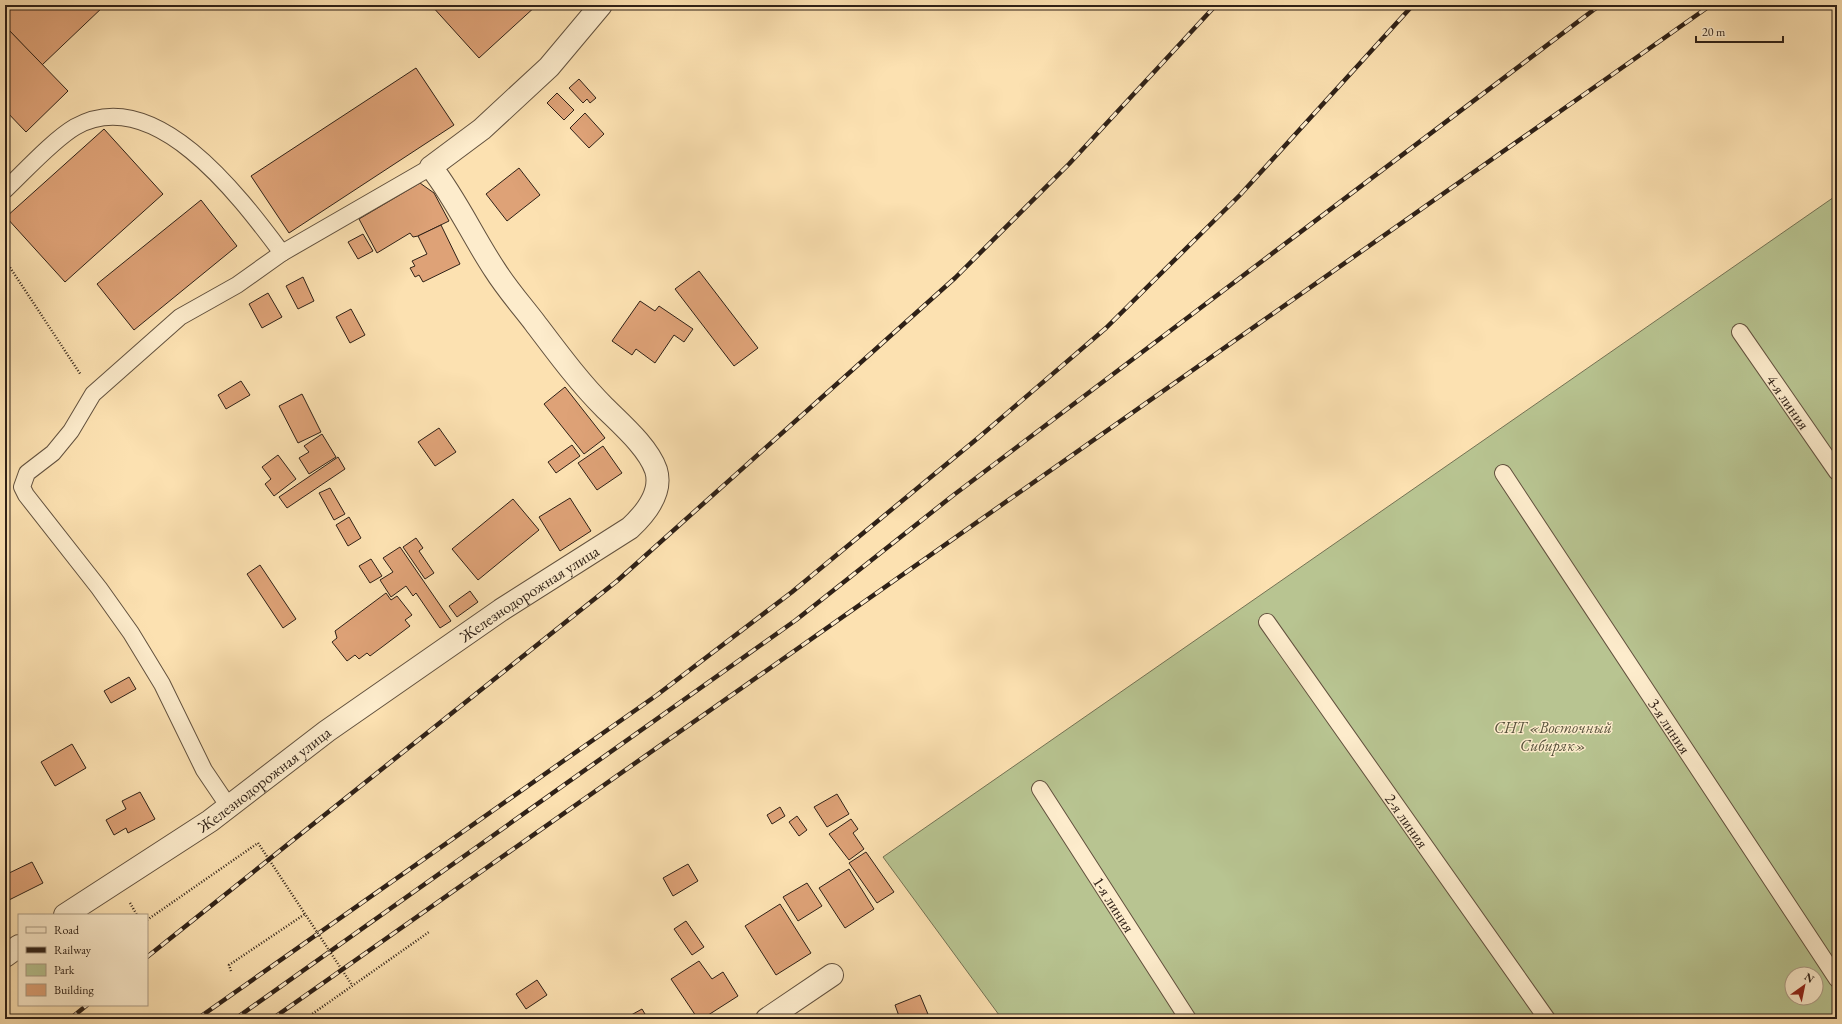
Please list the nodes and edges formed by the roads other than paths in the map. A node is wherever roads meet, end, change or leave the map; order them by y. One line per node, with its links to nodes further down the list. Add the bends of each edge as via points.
1 (601, 5): 2 (street, via 550,67 482,129)
2 (431, 168): 4 (lane); 10 (street, Железнодорожная улица, via 444,184 496,272 583,383 624,426 650,459 656,470 655,495 641,518 630,528 501,610 346,718)
3 (5, 190): 4 (lane, via 74,128 94,119 131,119 159,128 182,144 236,195)
4 (282, 253): 10 (lane, via 237,285 180,317 93,394 71,431 53,453 27,473 23,480 23,491 131,633 162,684 204,770)
5 (1740, 332): 6 (lane, 4-я линия)
6 (1837, 472)
7 (1503, 474): 15 (lane, 3-я линия)
8 (1267, 622): 18 (lane, 2-я линия)
9 (1040, 789): 17 (lane, 1-я линия)
10 (229, 807): 11 (street, Железнодорожная улица)
11 (67, 914)
12 (18, 947): 13 (street)
13 (5, 956)
14 (832, 975): 16 (street)
15 (1837, 979)
16 (767, 1019)
17 (1188, 1019)
18 (1547, 1019)

